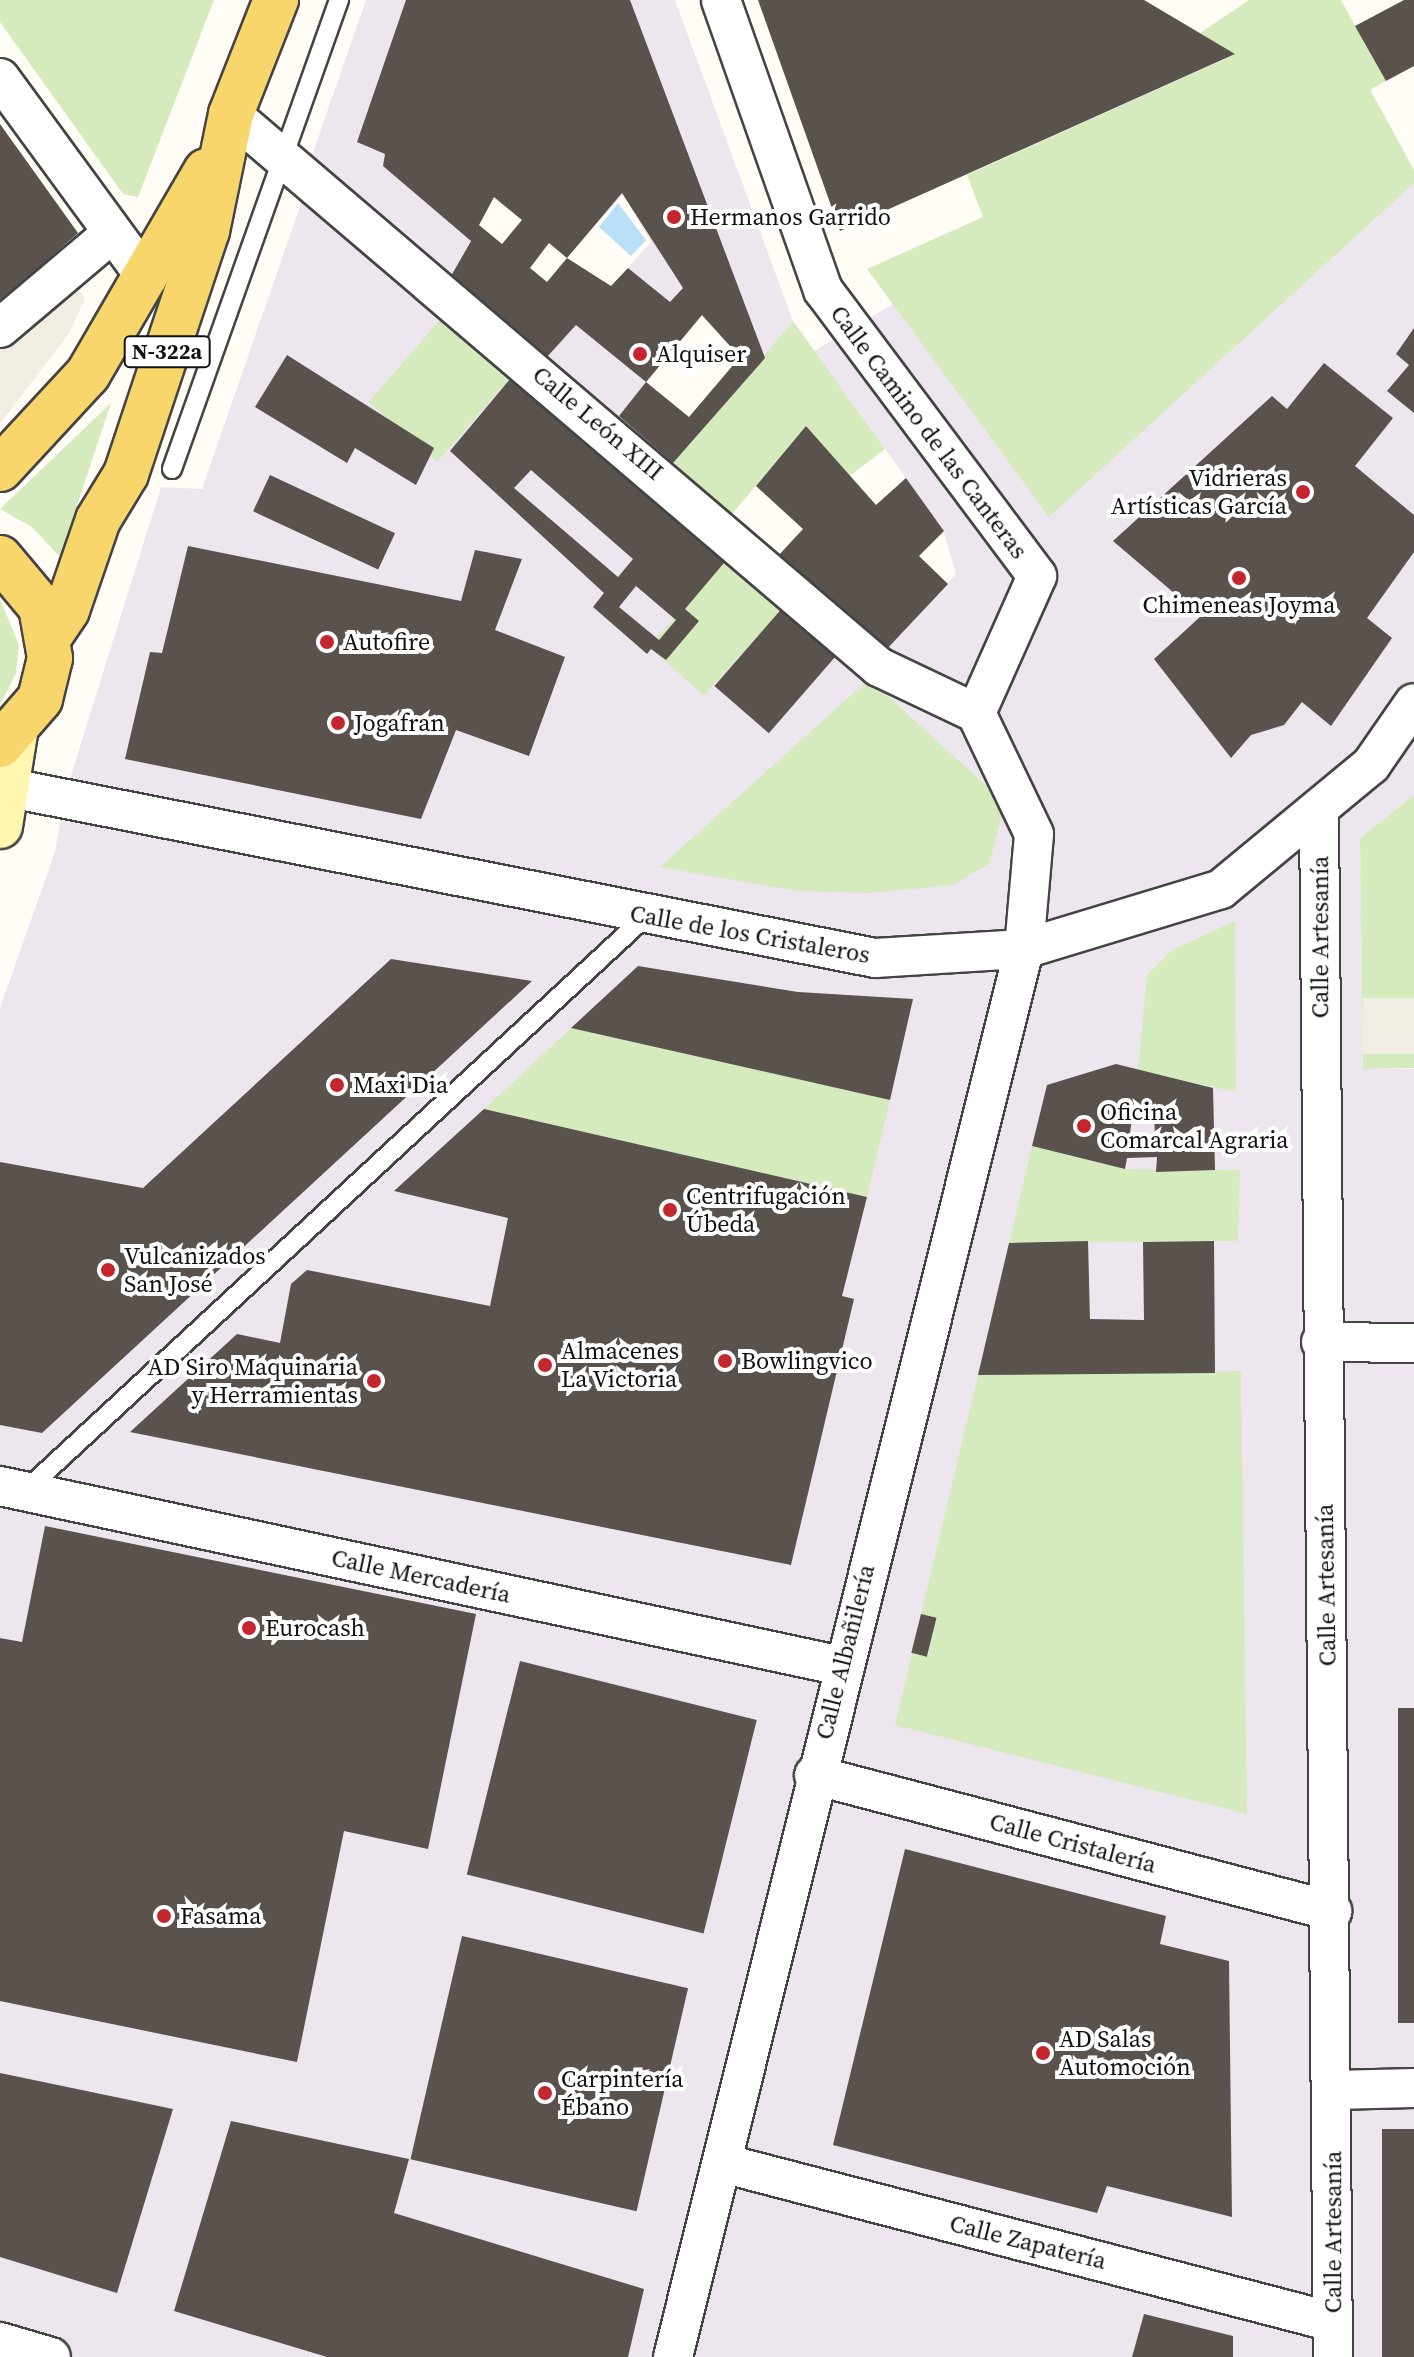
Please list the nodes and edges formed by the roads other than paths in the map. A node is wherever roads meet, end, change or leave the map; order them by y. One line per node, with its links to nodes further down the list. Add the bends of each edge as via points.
1 (276, 0): 5 (main road, N-322a)
2 (339, 0): 6 (lane)
3 (721, 0): 16 (street, Calle Camino de las Canteras, via 823,290 1037,576)
4 (0, 78): 7 (street)
5 (228, 124): 6 (street, Calle León XIII); 8 (main road, N-322a); 12 (main road, N-322a, via 207,231 126,474)
6 (286, 159): 11 (lane); 16 (street, Calle León XIII, via 879,667)
7 (110, 235): 8 (street); 9 (street)
8 (147, 279): 10 (main road, N-322a, via 88,374); 12 (main road, via 152,328 100,488)
9 (0, 328)
10 (0, 469)
11 (172, 469)
12 (98, 520): 14 (main road, N-322a, via 67,610)
13 (0, 558): 14 (main road, N-322a, via 34,593)
14 (49, 637): 17 (main road, N-322a, via 40,699)
15 (1414, 703): 19 (street, Calle de los Cristaleros, via 1371,765)
16 (976, 713): 21 (street, via 1034,834)
17 (8, 739): 18 (street)
18 (4, 800): 20 (street, Calle de los Cristaleros)
19 (1319, 812): 21 (street, Calle de los Cristaleros, via 1221,889); 22 (street, Calle Artesanía)
20 (645, 917): 21 (street, Calle de los Cristaleros, via 875,958); 24 (lane)
21 (1024, 949): 25 (street, Calle Albañilería)
22 (1321, 1342): 23 (street); 27 (street, Calle Artesanía)
23 (1414, 1343)
24 (13, 1488): 25 (street, Calle Mercadería)
25 (842, 1666): 26 (street, Calle Albañilería)
26 (814, 1775): 27 (street, Calle Cristalería); 30 (street, Calle Albañilería)
27 (1332, 1911): 29 (street, Calle Artesanía)
28 (1414, 2088): 29 (street)
29 (1334, 2090): 31 (street, Calle Artesanía)
30 (722, 2163): 31 (street, Calle Zapatería); 34 (street, Calle Albañilería)
31 (1333, 2339)
32 (0, 2342): 33 (street)
33 (51, 2357)
34 (673, 2357)

